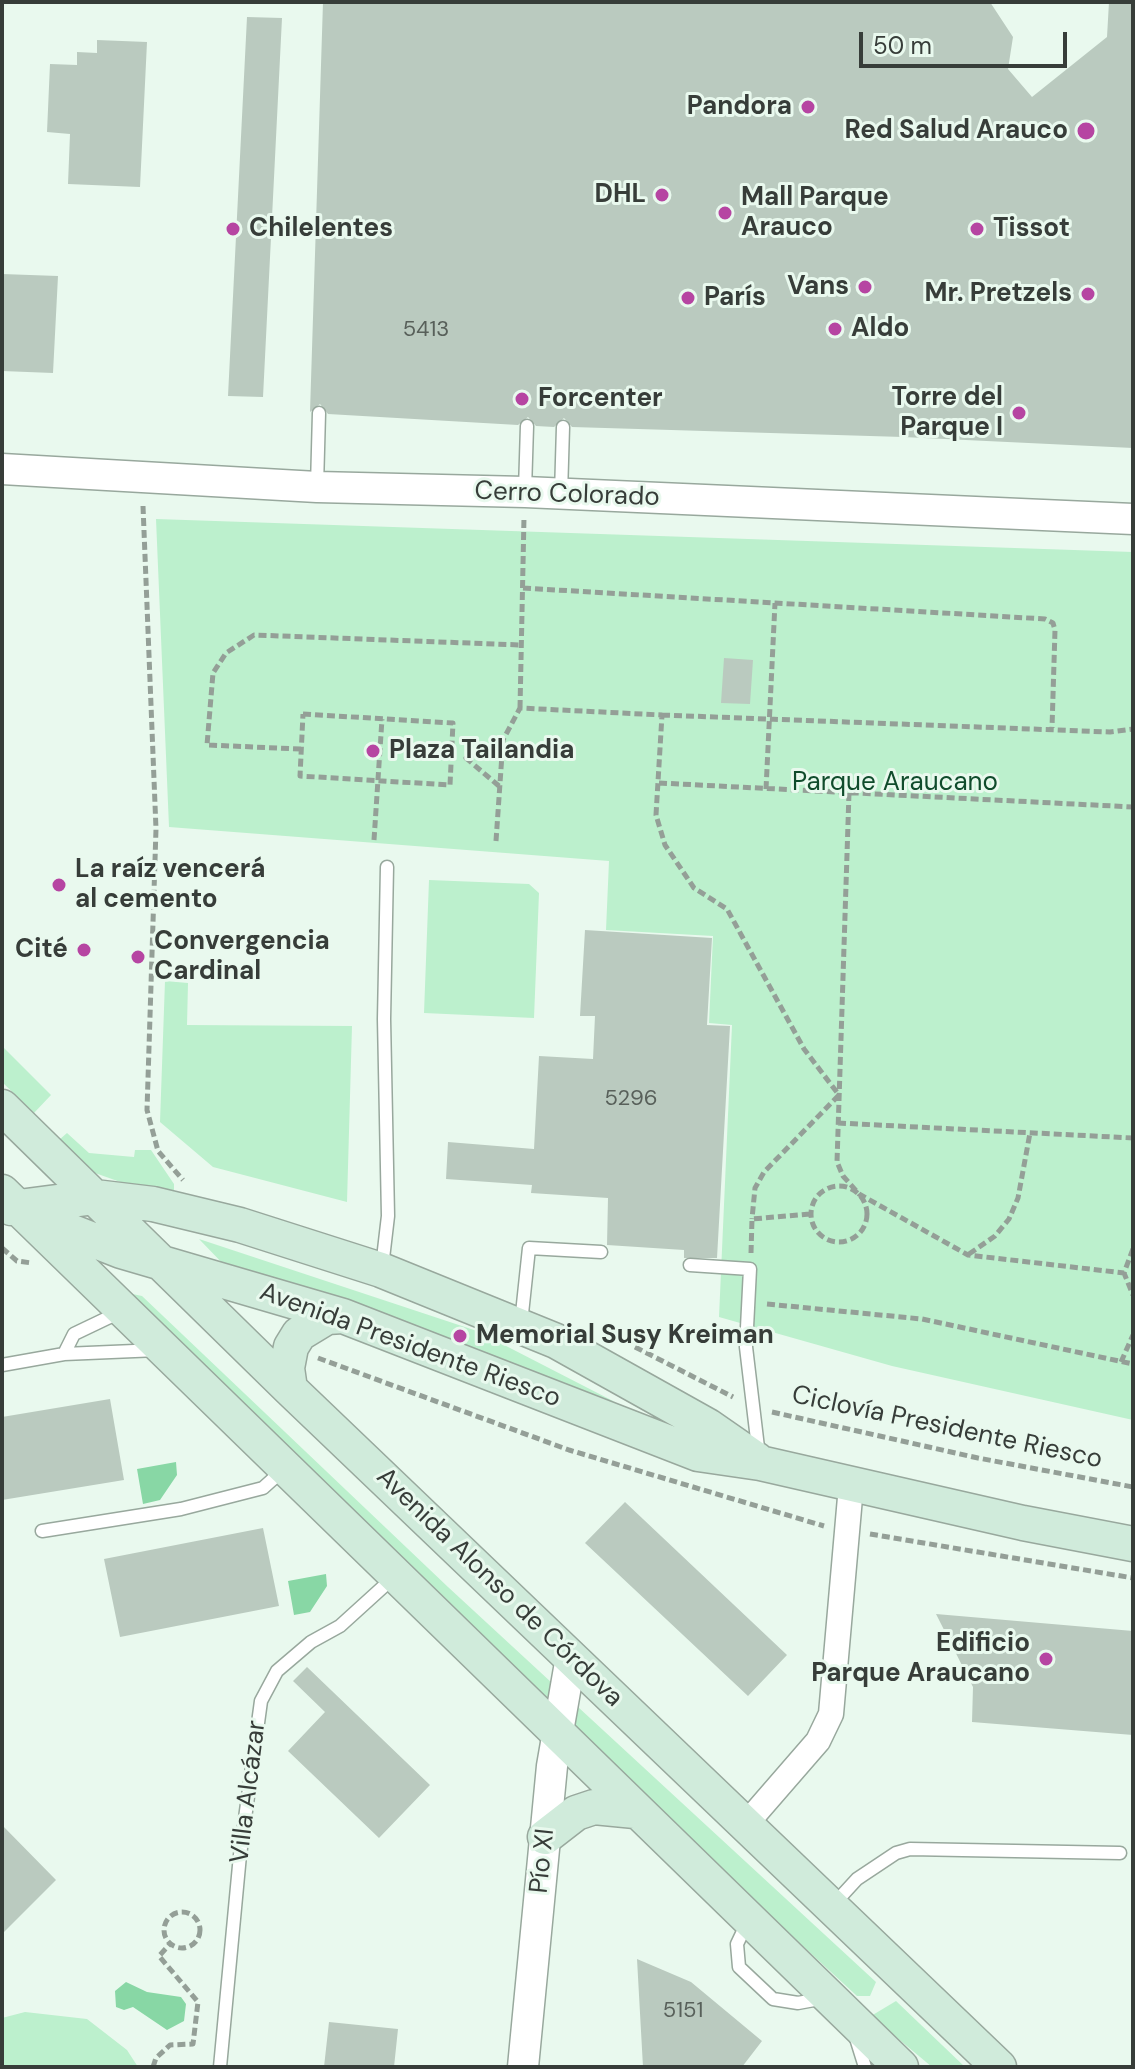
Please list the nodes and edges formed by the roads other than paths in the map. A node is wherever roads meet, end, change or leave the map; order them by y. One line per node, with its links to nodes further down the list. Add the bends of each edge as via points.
1 (319, 413): 5 (lane)
2 (527, 426): 6 (lane)
3 (563, 427): 7 (lane)
4 (2, 469): 5 (street, Cerro Colorado)
5 (317, 487): 6 (street, Cerro Colorado)
6 (525, 492): 7 (street, Cerro Colorado)
7 (561, 494): 8 (street, Cerro Colorado)
8 (1133, 519)
9 (387, 867): 16 (lane, via 388,1216)
10 (2, 1107): 11 (main road, Avenida Alonso de Córdova)
11 (95, 1197): 12 (main road, Avenida Presidente Riesco); 14 (main road, Avenida Alonso de Córdova); 16 (main road, Avenida Presidente Riesco, via 178,1209)
12 (7, 1203): 14 (main road, Avenida Presidente Riesco, via 85,1239); 17 (main road)
13 (601, 1252): 19 (lane, via 529,1248)
14 (158, 1260): 18 (main road, Avenida Presidente Riesco); 23 (main road, Avenida Alonso de Córdova)
15 (690, 1265): 24 (lane, via 750,1269 746,1347)
16 (381, 1270): 19 (main road, Avenida Presidente Riesco)
17 (124, 1310): 20 (main road); 21 (lane, via 74,1334)
18 (343, 1316): 23 (main road, via 327,1317 299,1334 287,1368); 24 (main road, Avenida Presidente Riesco, via 698,1454)
19 (521, 1326): 24 (main road, Avenida Presidente Riesco, via 624,1376)
20 (164, 1350): 21 (lane); 25 (main road)
21 (64, 1354): 22 (lane)
22 (2, 1365)
23 (290, 1389): 30 (main road, Avenida Alonso de Córdova)
24 (760, 1463): 26 (main road, Avenida Presidente Riesco)
25 (284, 1469): 27 (lane, via 263,1488 181,1509); 29 (main road)
26 (851, 1486): 28 (main road, Avenida Presidente Riesco); 33 (street, via 831,1714 818,1741)
27 (42, 1531)
28 (1133, 1544)
29 (394, 1577): 31 (main road); 38 (lane, Villa Alcázar, via 340,1626 277,1671 261,1701)
30 (571, 1657): 31 (street, Pío XI); 33 (main road, Avenida Alonso de Córdova)
31 (556, 1735): 32 (main road); 34 (street, Pío XI)
32 (635, 1811): 34 (main road, via 594,1807 567,1818); 37 (main road)
33 (746, 1824): 36 (main road, Avenida Alonso de Córdova)
34 (545, 1837): 39 (street, Pío XI)
35 (1120, 1853): 36 (lane, via 910,1849 857,1879)
36 (831, 1907): 42 (main road, Avenida Alonso de Córdova)
37 (839, 2007): 40 (lane); 41 (main road)
38 (220, 2067)
39 (523, 2067)
40 (865, 2067)
41 (901, 2067)
42 (999, 2067)

